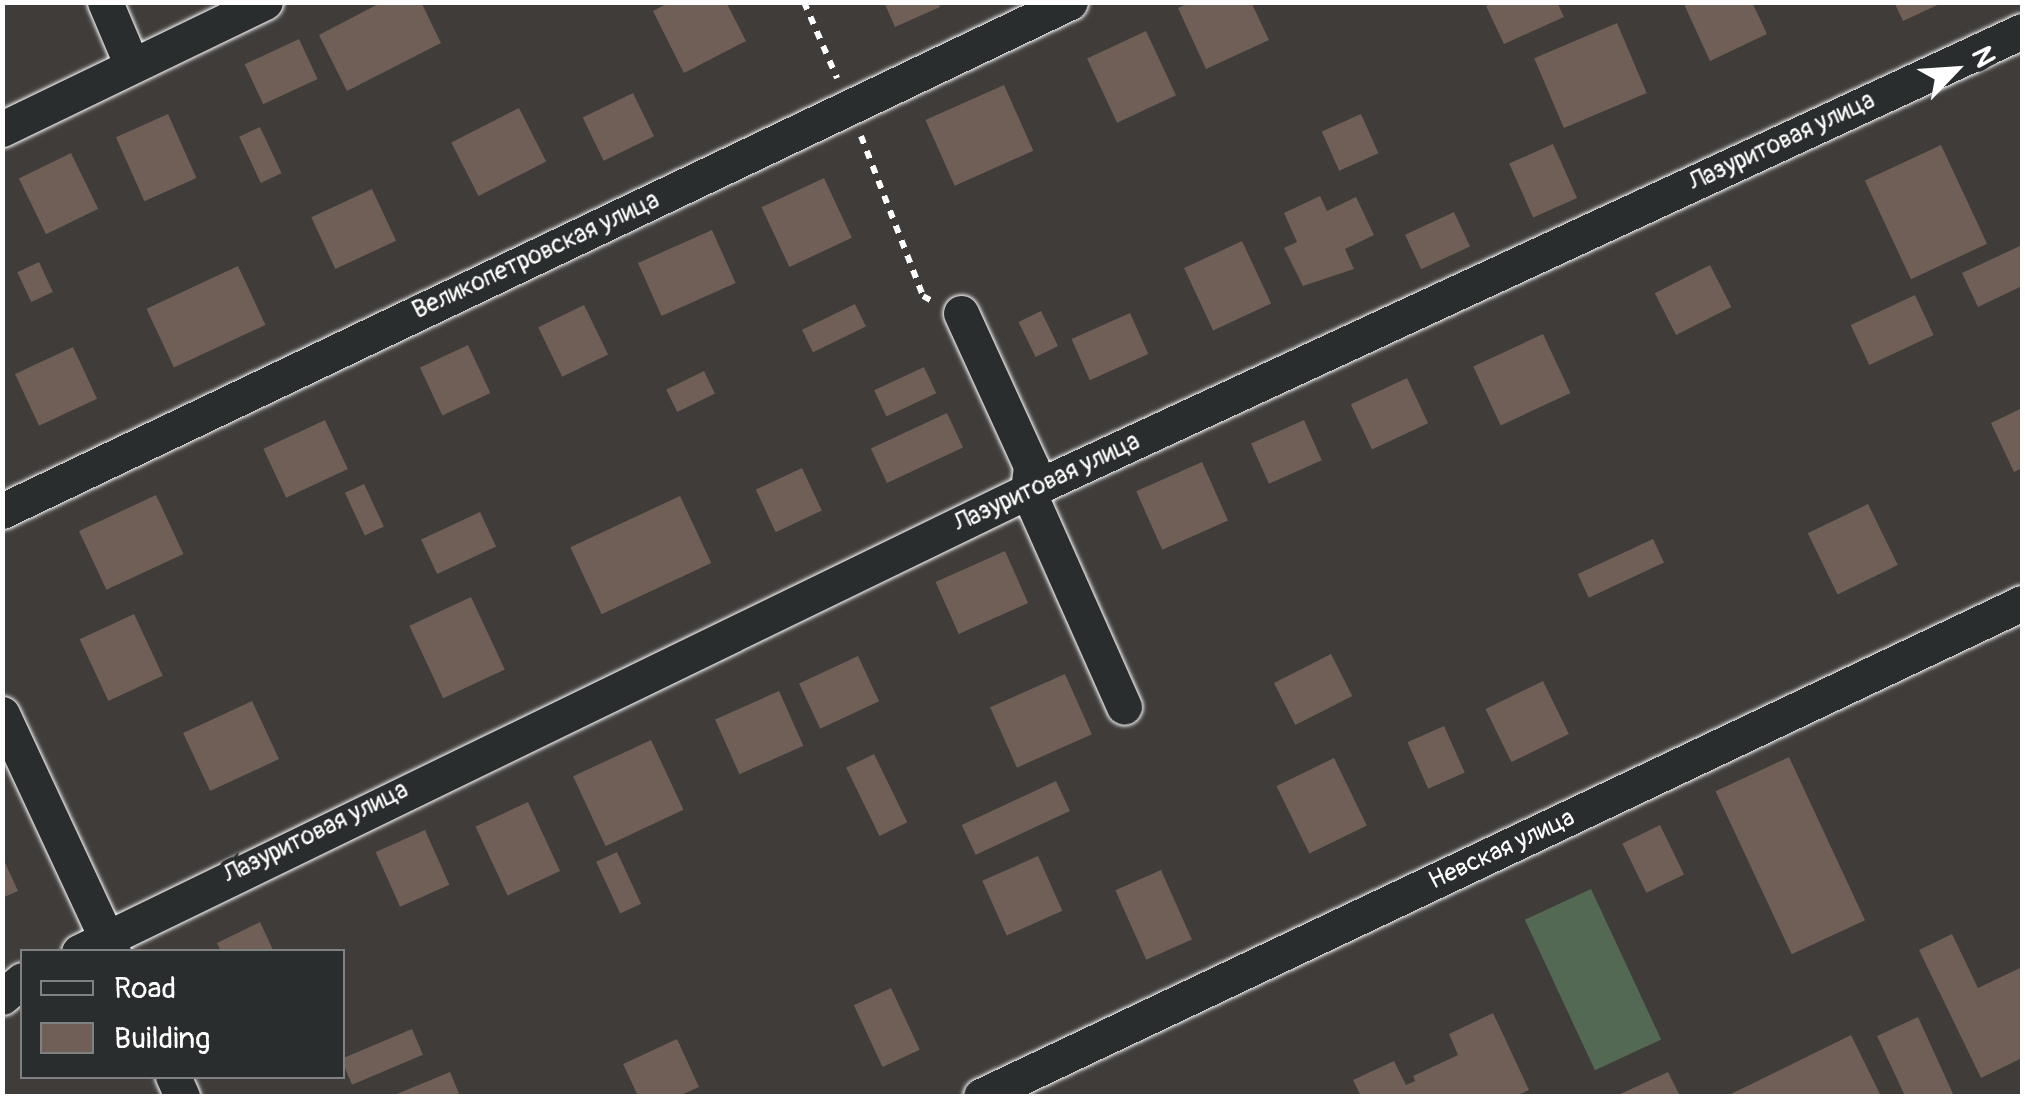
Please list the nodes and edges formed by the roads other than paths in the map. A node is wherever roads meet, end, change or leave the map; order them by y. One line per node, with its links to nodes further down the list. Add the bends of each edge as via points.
1 (105, 2): 5 (street)
2 (265, 2): 5 (street)
3 (1070, 2): 9 (street, Великопетровская улица)
4 (2022, 31): 8 (street, Лазуритовая улица)
5 (132, 66): 6 (street)
6 (2, 129)
7 (961, 313): 8 (street, via 1031,466)
8 (1028, 492): 11 (street); 13 (street, Лазуритовая улица)
9 (2, 511)
10 (2022, 603): 14 (street, Невская улица)
11 (1124, 707)
12 (2, 714): 13 (street)
13 (100, 947)
14 (981, 1096)

